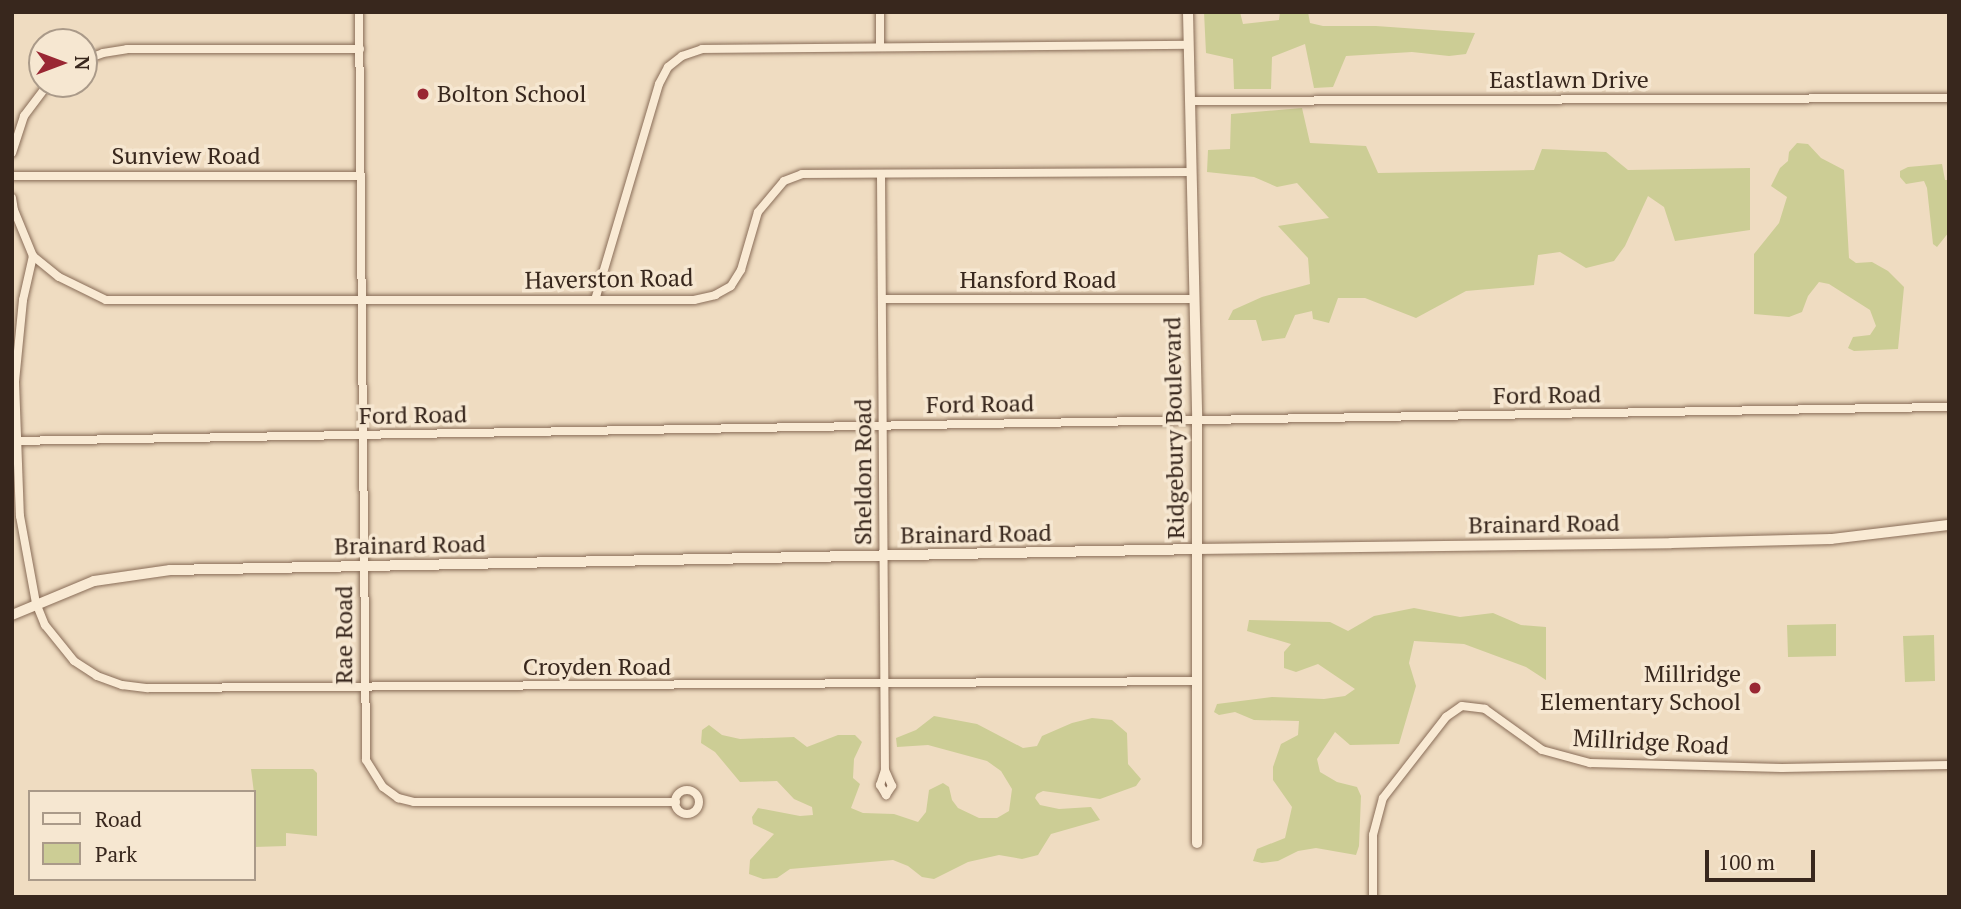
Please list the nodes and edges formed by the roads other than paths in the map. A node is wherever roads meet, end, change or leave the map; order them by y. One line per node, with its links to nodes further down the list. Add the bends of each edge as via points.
1 (359, 12): 6 (street, Rae Road)
2 (880, 12): 5 (street)
3 (1188, 12): 4 (street, Ridgebury Boulevard)
4 (1189, 45): 5 (street); 10 (street, Ridgebury Boulevard)
5 (880, 47): 21 (street, via 702,49 668,67)
6 (360, 49): 7 (street, via 127,49); 15 (street, Rae Road)
7 (98, 55)
8 (38, 98): 11 (street, via 24,116)
9 (1949, 99): 10 (street, Eastlawn Drive)
10 (1190, 101): 12 (street, Ridgebury Boulevard)
11 (12, 153)
12 (1189, 172): 13 (street, Haverston Road); 19 (street, Ridgebury Boulevard)
13 (881, 174): 18 (street, Sheldon Road); 21 (street, Haverston Road, via 802,174 784,181 758,212 741,270 731,286 715,295 694,300)
14 (12, 176): 15 (street, Sunview Road)
15 (359, 176): 20 (street, Rae Road)
16 (12, 198): 17 (street, Haverston Road)
17 (33, 256): 20 (street, Haverston Road, via 59,277 106,300); 26 (street, Croyden Road, via 18,342)
18 (882, 299): 19 (street, Hansford Road); 24 (street, Sheldon Road)
19 (1193, 299): 23 (street, Ridgebury Boulevard)
20 (360, 300): 21 (street, Haverston Road); 25 (street, Rae Road)
21 (595, 300)
22 (1949, 407): 23 (street, Ford Road)
23 (1197, 418): 24 (street, Ford Road); 28 (street, Ridgebury Boulevard)
24 (882, 426): 25 (street, Ford Road); 29 (street, Sheldon Road)
25 (362, 435): 26 (street, Ford Road); 30 (street, Rae Road)
26 (14, 441): 31 (street, Croyden Road, via 20,516)
27 (1949, 525): 28 (street, Brainard Road, via 1831,539)
28 (1196, 549): 29 (street, Brainard Road); 33 (street, Ridgebury Boulevard)
29 (882, 557): 30 (street, Brainard Road); 34 (street, Sheldon Road)
30 (363, 566): 31 (street, Brainard Road, via 133,573 94,581); 35 (street, Rae Road)
31 (36, 603): 32 (street, Brainard Road); 35 (street, Croyden Road, via 45,625 74,661 122,685)
32 (12, 615)
33 (1196, 681): 34 (street, Croyden Road); 39 (street, Ridgebury Boulevard)
34 (884, 685): 35 (street, Croyden Road); 37 (street, Sheldon Road)
35 (363, 687): 38 (street, Rae Road, via 366,760 375,779 398,798 422,803)
36 (1949, 765): 40 (street, Millridge Road, via 1782,768 1590,763 1542,750 1485,709 1462,706 1446,717 1383,798 1373,835)
37 (885, 770)
38 (676, 802)
39 (1197, 843)
40 (1373, 897)

